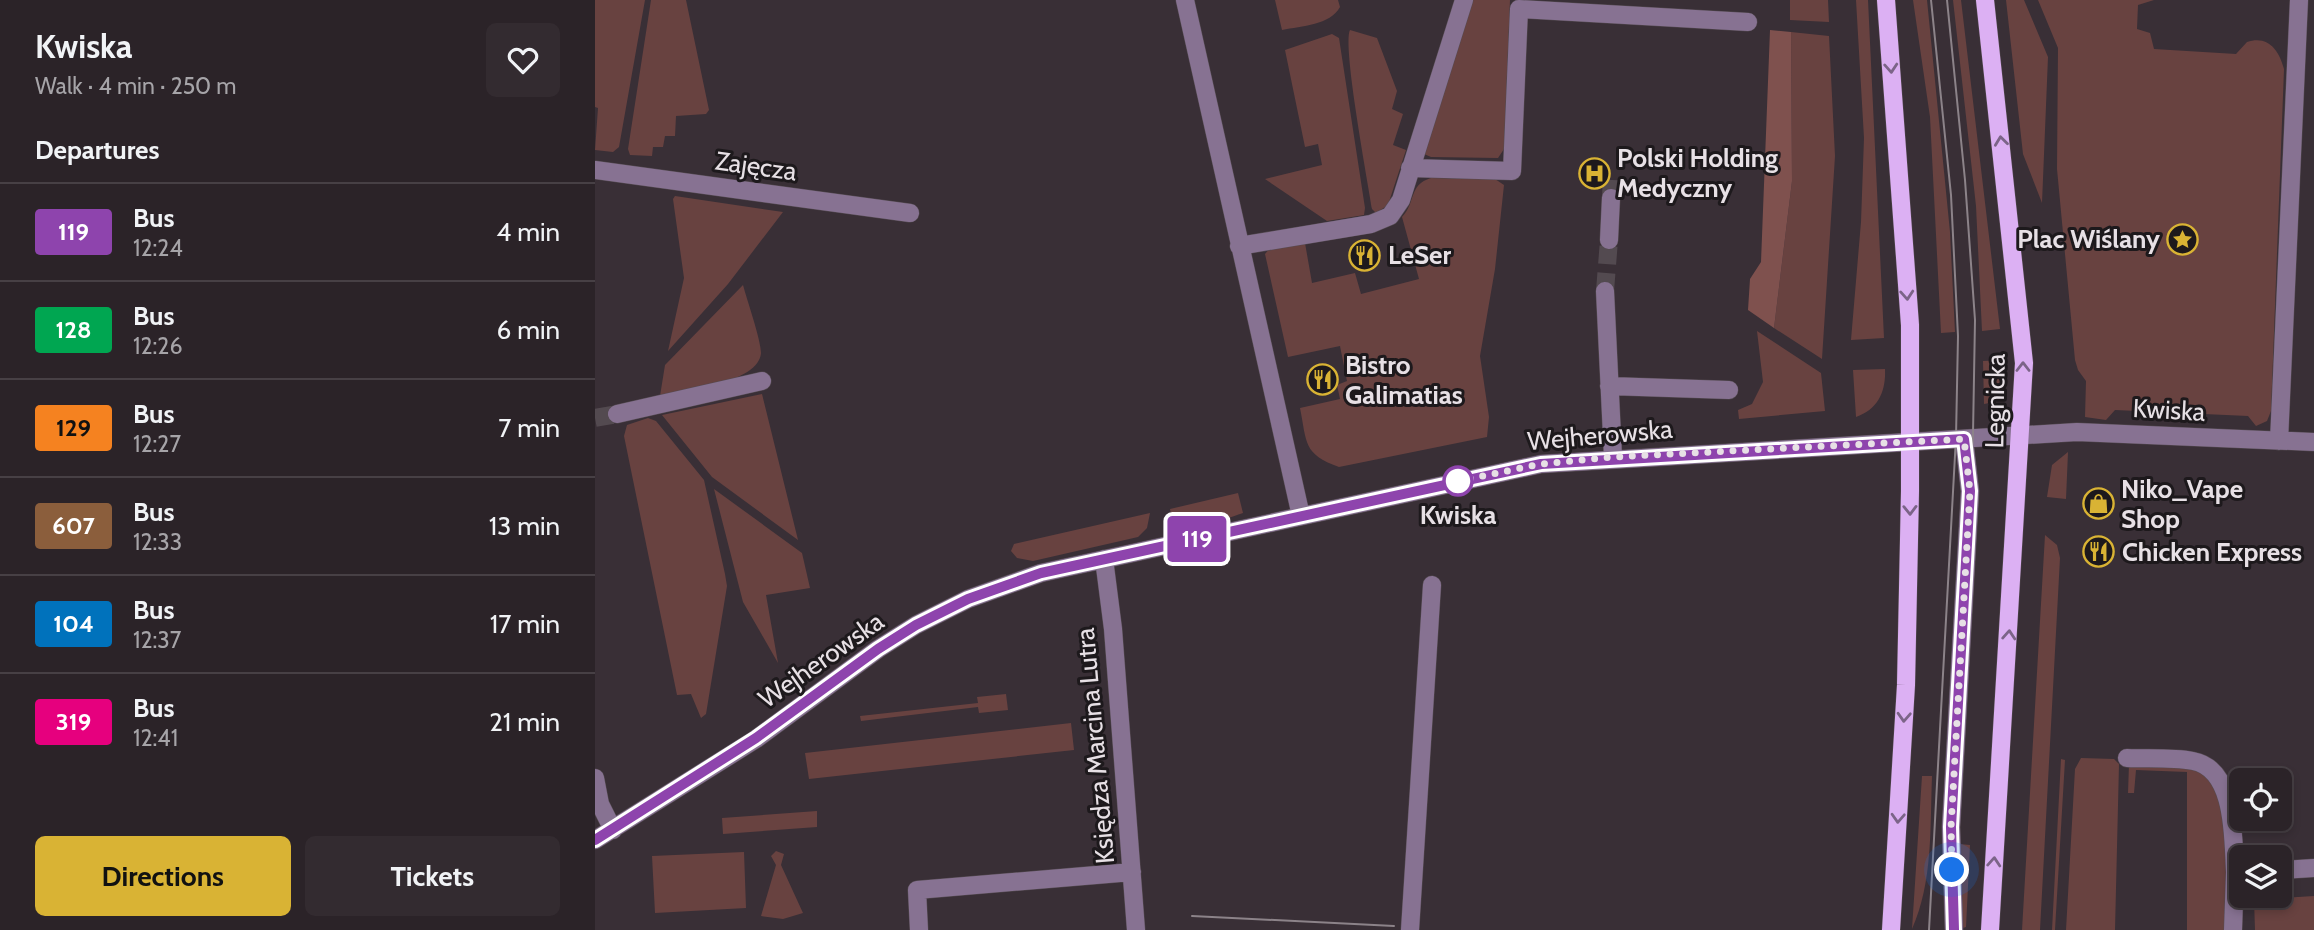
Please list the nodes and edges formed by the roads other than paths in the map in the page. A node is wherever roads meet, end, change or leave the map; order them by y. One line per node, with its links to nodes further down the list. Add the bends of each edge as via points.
1 (1185, 0): 12 (street)
2 (1464, 0): 7 (street)
3 (1886, 0): 21 (main road, one-way to 21, via 1910,325)
4 (1985, 0): 18 (main road, Legnicka, one-way to 4, via 2022,339)
5 (2299, 0): 20 (street)
6 (1748, 22): 7 (street, via 1519,9 1512,171)
7 (1410, 168): 12 (street, via 1401,200 1390,216 1378,223)
8 (595, 170): 10 (street, Zajęcza)
9 (1611, 198): 11 (street)
10 (910, 213)
11 (1609, 240)
12 (1239, 246): 24 (street)
13 (1605, 290): 15 (street)
14 (762, 381): 17 (street)
15 (1609, 386): 16 (street); 23 (street)
16 (1729, 390)
17 (617, 414)
18 (2021, 435): 19 (street, Kwiska); 20 (street, Kwiska, via 2077,432); 41 (main road, Legnicka, one-way to 18)
19 (1964, 439): 21 (street, Wejherowska); 40 (street, via 1970,491 1951,827)
20 (2280, 441): 22 (street, Kwiska)
21 (1909, 442): 23 (street, Wejherowska); 39 (main road, one-way to 39, via 1906,685)
22 (2314, 442)
23 (1613, 457): 24 (street, Wejherowska, via 1541,464)
24 (1301, 516): 25 (street, Wejherowska)
25 (1104, 559): 29 (street, Wejherowska, via 968,599 916,625 756,738); 34 (street, Księdza Marcina Lutra)
26 (1432, 584): 38 (street)
27 (2127, 758): 31 (street, via 2194,761 2214,773 2231,809)
28 (595, 778): 29 (street, via 600,804)
29 (613, 830): 30 (street, Wejherowska)
30 (595, 840)
31 (2236, 845)
32 (2314, 868): 33 (street)
33 (2292, 869)
34 (1132, 872): 36 (street, via 917,890); 37 (street, Księdza Marcina Lutra)
35 (2235, 908): 42 (street)
36 (919, 930)
37 (1136, 930)
38 (1410, 930)
39 (1891, 930)
40 (1954, 930)
41 (1990, 930)
42 (2233, 930)

